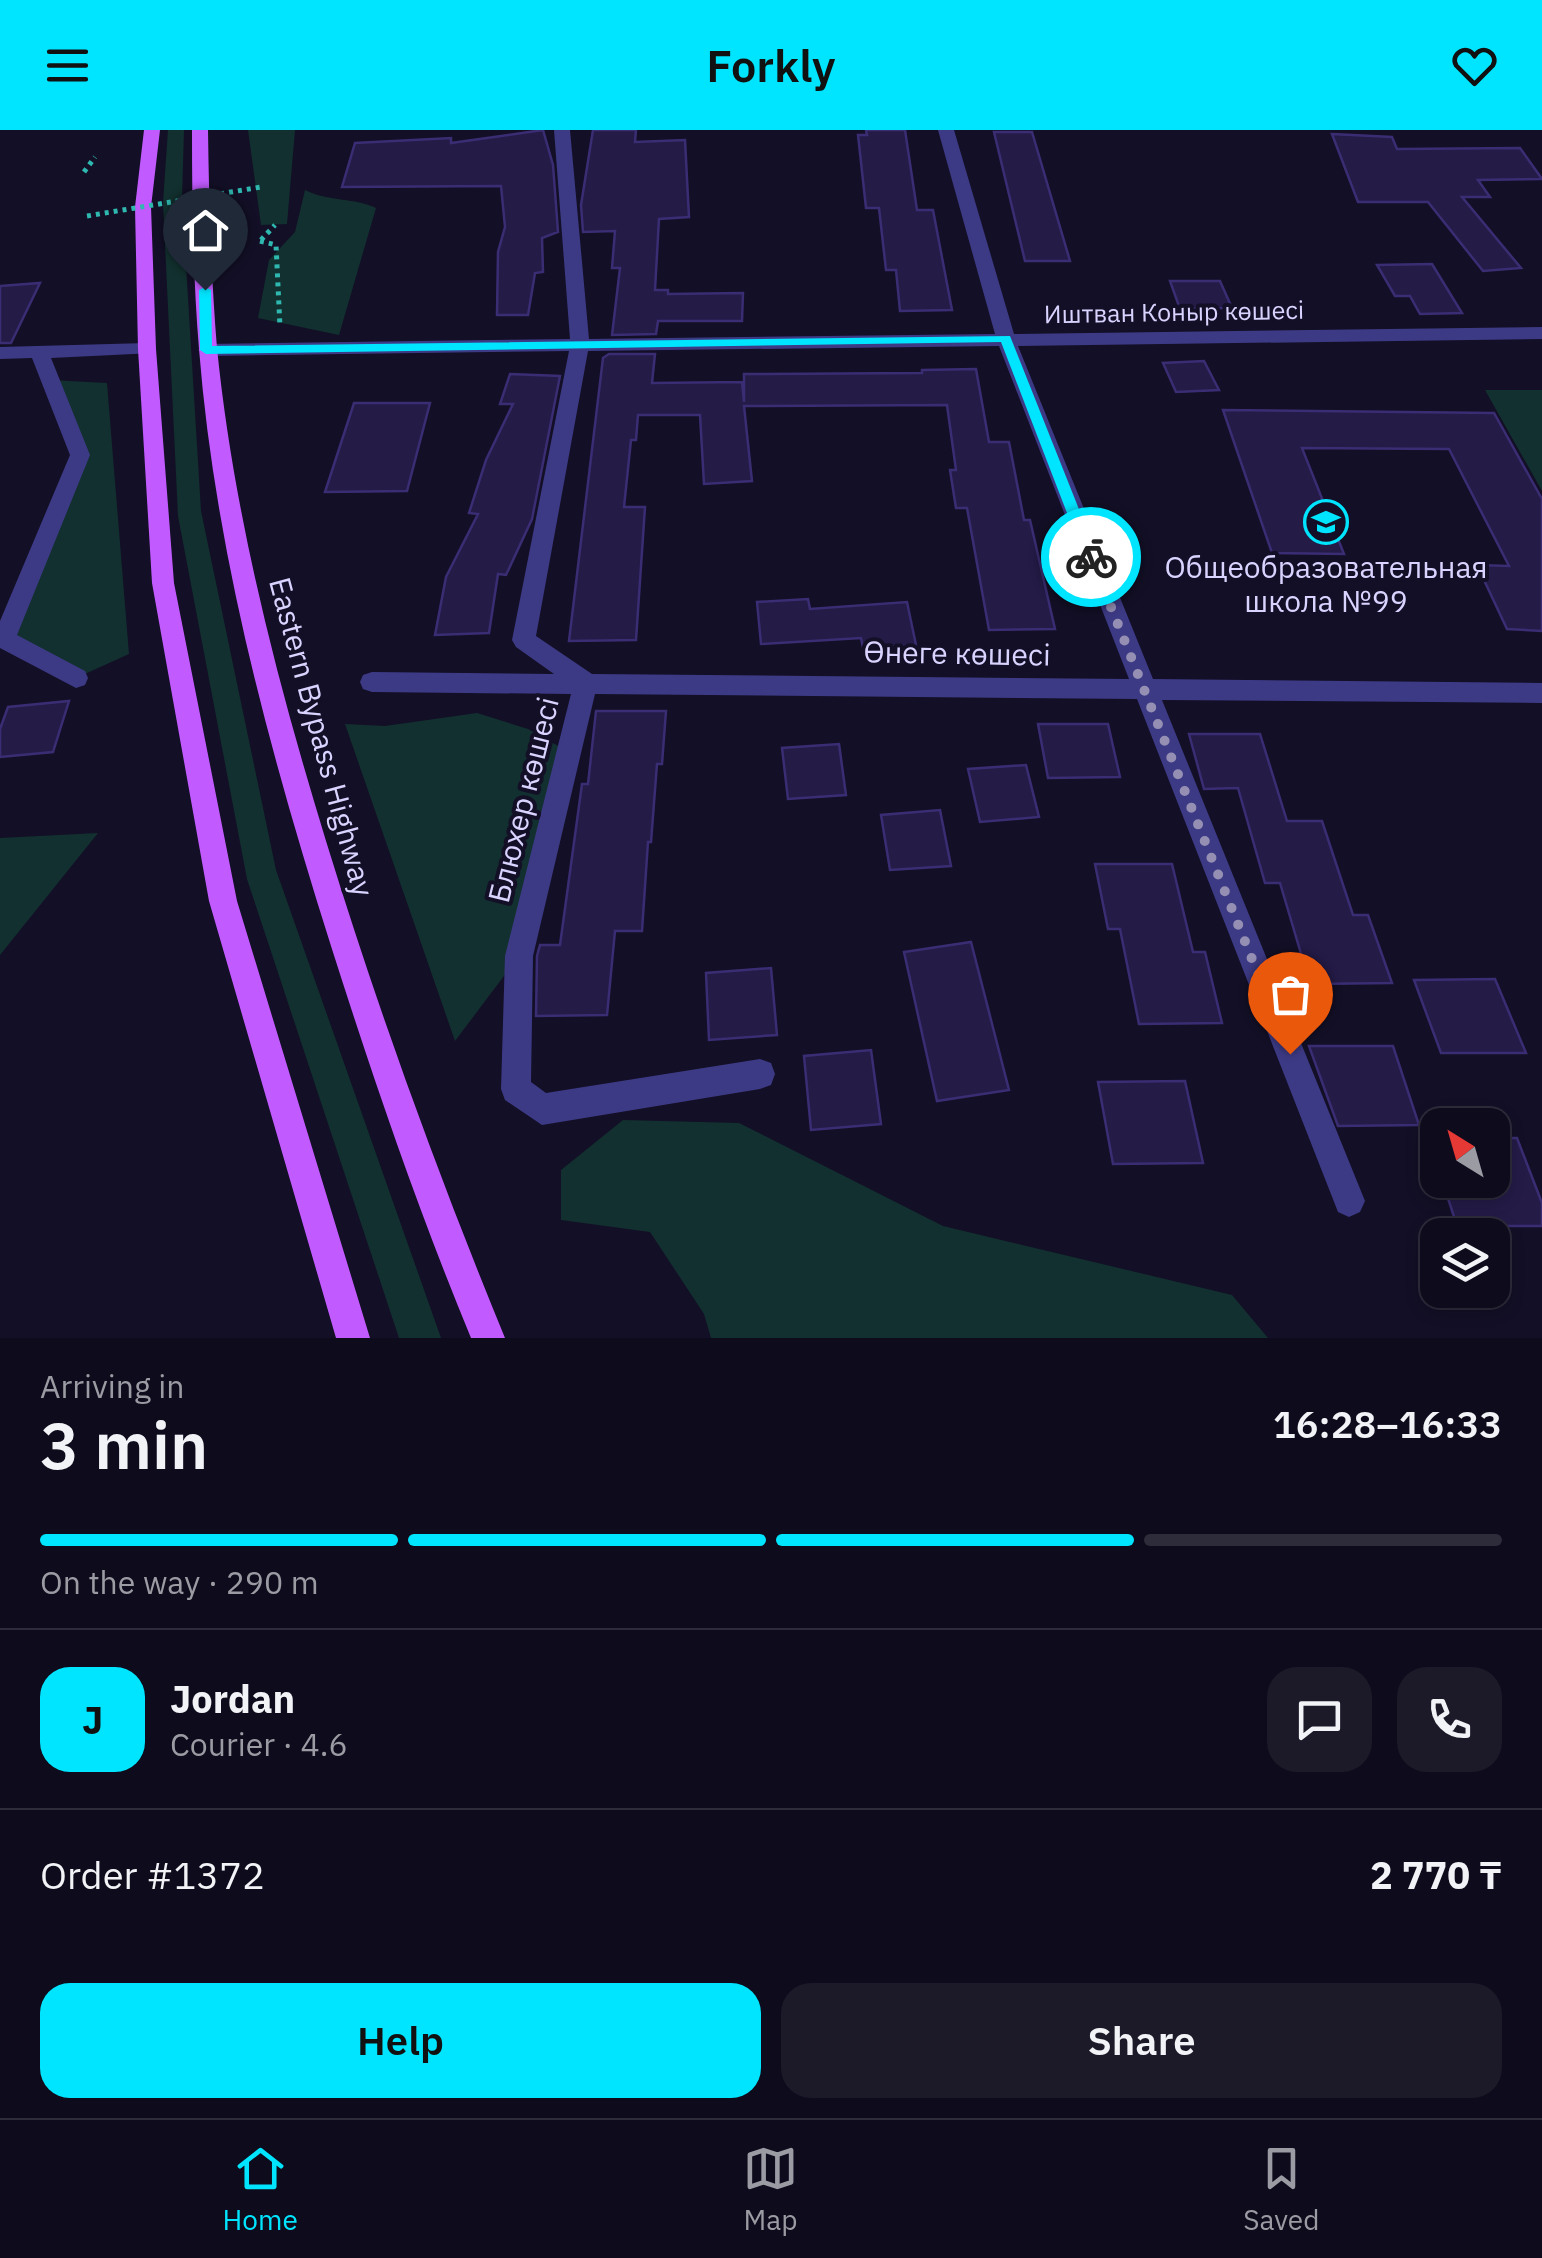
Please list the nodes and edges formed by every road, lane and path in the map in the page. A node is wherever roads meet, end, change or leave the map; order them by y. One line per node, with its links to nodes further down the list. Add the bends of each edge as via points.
1 (152, 130): 15 (main road, via 143,206)
2 (200, 130): 8 (main road, Eastern Bypass Highway)
3 (562, 130): 14 (street, Блюхер көшесі)
4 (946, 130): 12 (street)
5 (95, 157): 6 (path)
6 (84, 172)
7 (261, 187): 8 (path, bridge)
8 (198, 197): 9 (path, bridge); 16 (main road, Eastern Bypass Highway)
9 (87, 216)
10 (275, 226): 13 (path, via 260,240 276,245)
11 (1542, 333): 12 (street, Иштван Коныр көшесі)
12 (1006, 338): 14 (street, Иштван Коныр көшесі); 22 (street)
13 (281, 340)
14 (580, 344): 16 (street, Иштван Коныр көшесі); 21 (street, Блюхер көшесі, via 524,640)
15 (147, 349): 17 (street); 26 (main road, via 163,583 223,901)
16 (206, 350): 27 (main road, Eastern Bypass Highway, via 238,552 312,849 438,1223)
17 (39, 352): 18 (street); 19 (street, via 80,456 4,639)
18 (0, 353)
19 (76, 678)
20 (372, 682): 21 (street, Өнеге көшесі)
21 (586, 683): 22 (street, Өнеге көшесі); 24 (street, Блюхер көшесі, via 519,956 516,1089 542,1110)
22 (1142, 689): 23 (street, Өнеге көшесі); 25 (street)
23 (1542, 693)
24 (760, 1074)
25 (1349, 1201)
26 (353, 1338)
27 (488, 1338)

